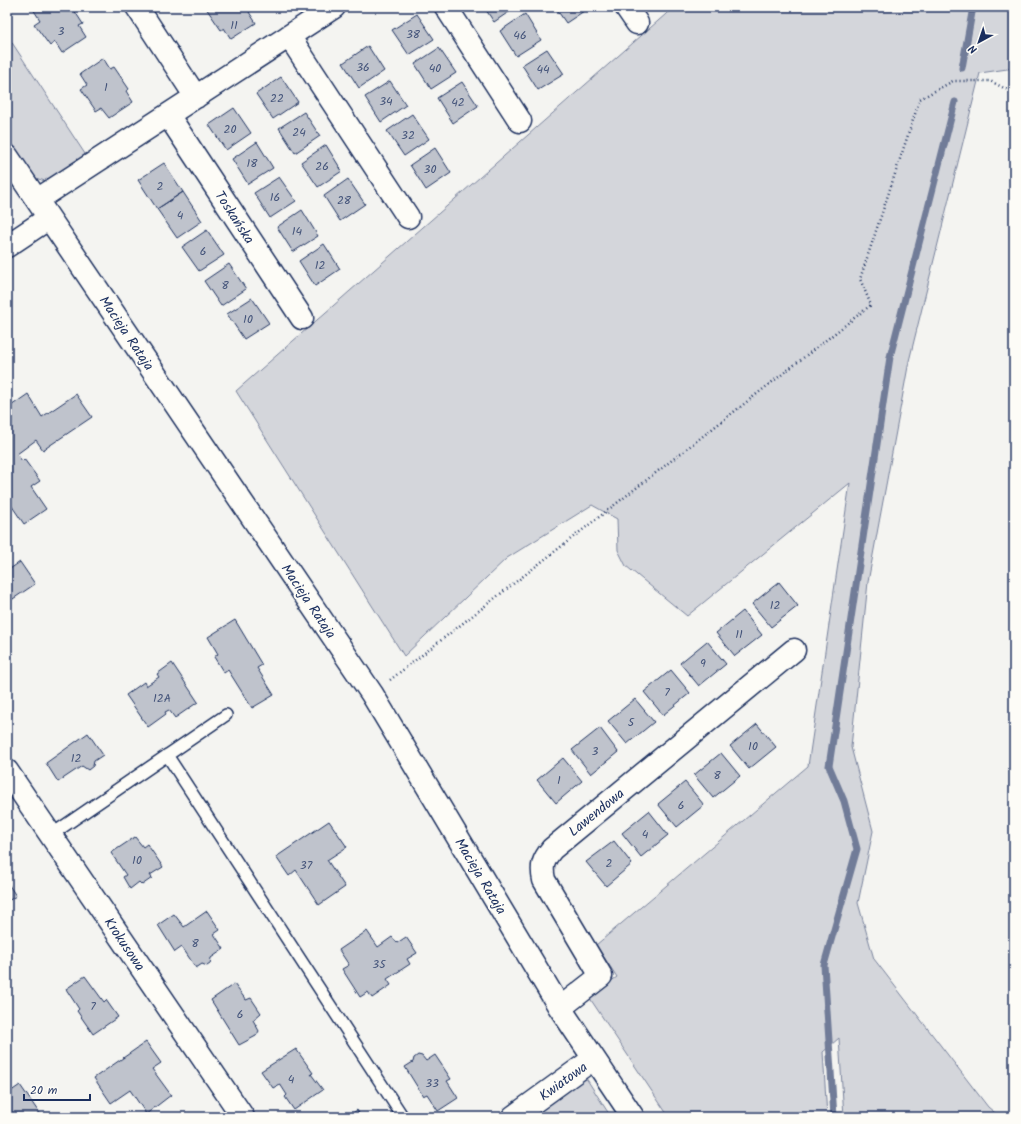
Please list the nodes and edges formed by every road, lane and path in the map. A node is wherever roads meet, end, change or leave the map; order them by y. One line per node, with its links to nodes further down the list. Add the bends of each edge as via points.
1 (137, 7): 6 (street)
2 (334, 7): 4 (street)
3 (446, 7): 8 (street)
4 (289, 36): 6 (street); 11 (street)
5 (1014, 92): 16 (path, via 990,81 952,81 920,99 860,279 871,305)
6 (196, 97): 7 (street)
7 (168, 115): 10 (street); 14 (street, Toskańska)
8 (520, 121)
9 (7, 156): 10 (street, Macieja Rataja)
10 (37, 200): 12 (street, Macieja Rataja)
11 (408, 217)
12 (49, 218): 13 (street); 16 (street, Macieja Rataja)
13 (7, 246)
14 (302, 318)
15 (794, 650): 21 (street, Lawendowa, via 544,858 541,868 544,880 601,976)
16 (372, 694): 21 (street, Macieja Rataja)
17 (226, 715): 18 (lane)
18 (167, 755): 20 (lane); 24 (lane)
19 (7, 771): 20 (street, Krokusowa)
20 (51, 835): 23 (street, Krokusowa)
21 (560, 1008): 22 (street, Macieja Rataja)
22 (592, 1059): 25 (street, Kwiatowa); 26 (street, Macieja Rataja)
23 (242, 1117)
24 (403, 1117)
25 (513, 1117)
26 (632, 1117)

